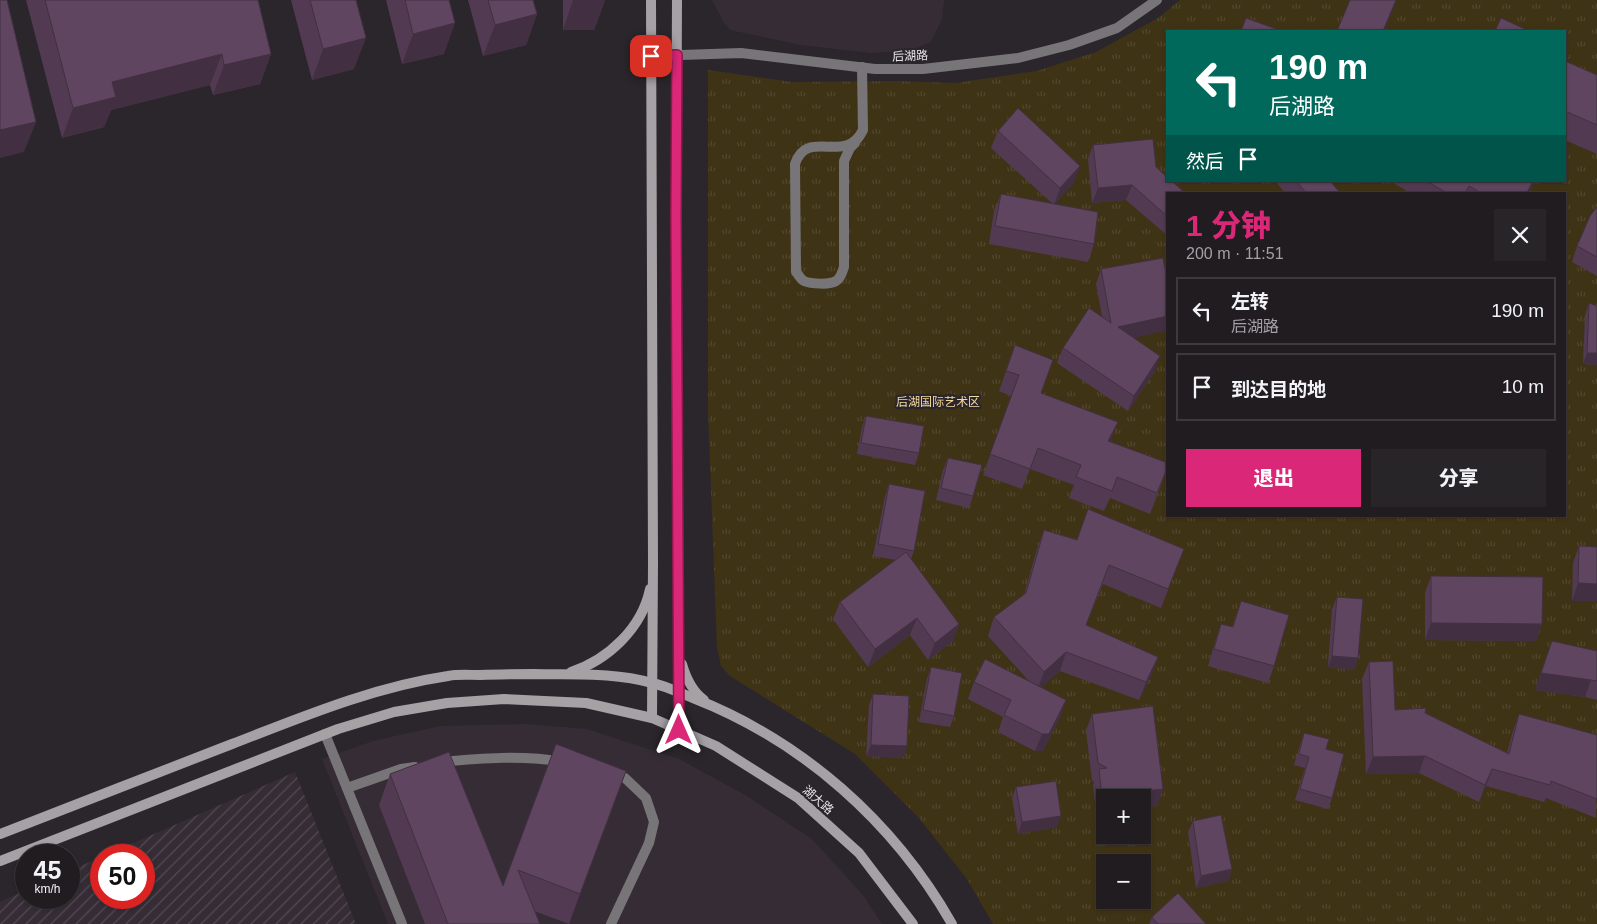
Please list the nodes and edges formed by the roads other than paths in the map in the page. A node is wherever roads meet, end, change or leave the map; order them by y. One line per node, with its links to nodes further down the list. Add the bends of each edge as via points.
1 (651, 0): 5 (main road)
2 (677, 0): 4 (main road)
3 (1157, 0): 6 (street, 后湖路, via 1116,28 1018,58 923,69)
4 (677, 55): 5 (street, 后湖路); 6 (street, 后湖路, via 741,53); 9 (main road)
5 (651, 56): 8 (main road)
6 (862, 67): 7 (street, via 863,130)
7 (855, 143): 7 (street, via 808,148 798,156 795,164 796,272 805,282 832,283 838,280 844,267 844,161)
8 (653, 563): 10 (main road, via 650,592 644,608 619,644 604,657); 11 (main road)
9 (678, 638): 12 (main road); 13 (main road, via 686,677 701,698)
10 (564, 674): 11 (main road, via 624,677); 20 (main road, via 450,675 380,690)
11 (653, 683): 12 (main road); 14 (main road)
12 (679, 692): 13 (main road); 15 (main road)
13 (716, 707): 25 (main road, via 792,749 833,780 904,852)
14 (652, 718): 15 (main road, 湖大路); 16 (main road, 湖大路, via 586,703 504,699 448,703 394,712)
15 (679, 730): 24 (main road, 湖大路, via 716,746 798,798 859,853)
16 (325, 734): 19 (street); 21 (main road, 湖大路)
17 (575, 764): 19 (street, via 493,758 429,764)
18 (599, 769): 23 (street, via 625,778 639,791 646,798 654,822 649,843)
19 (347, 788): 22 (street)
20 (0, 834)
21 (0, 861)
22 (402, 924)
23 (611, 924)
24 (913, 924)
25 (952, 924)

